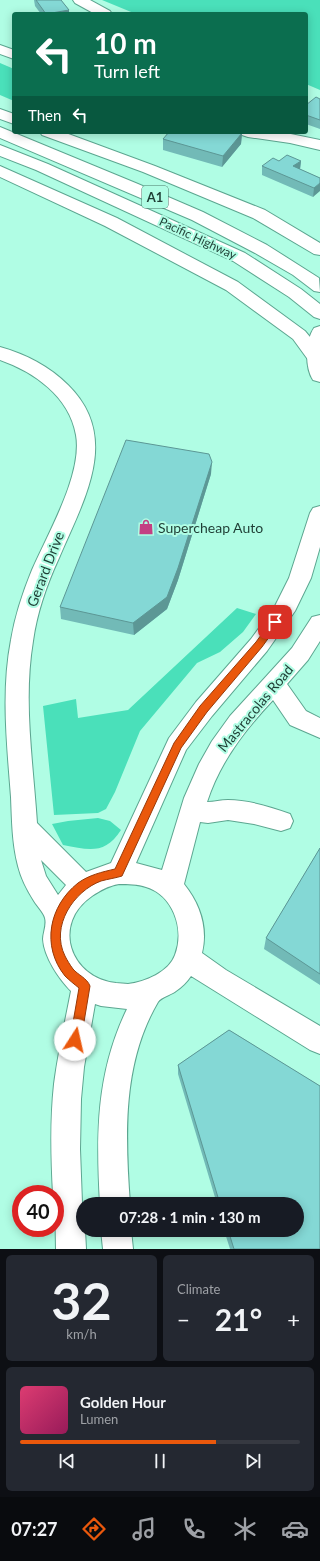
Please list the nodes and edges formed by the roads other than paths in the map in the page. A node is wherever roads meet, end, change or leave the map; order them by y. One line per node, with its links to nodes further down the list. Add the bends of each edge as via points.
1 (80, 0): 2 (main road)
2 (101, 12)
3 (0, 49): 4 (main road)
4 (12, 54)
5 (0, 114): 6 (main road)
6 (12, 119)
7 (0, 132): 14 (main road, Pacific Highway / A1, via 176,205 238,235 305,274)
8 (54, 134): 13 (main road, via 150,169 259,214)
9 (262, 134): 10 (main road)
10 (320, 145)
11 (0, 150): 15 (main road, Pacific Highway / A1, via 239,258 295,293)
12 (0, 171): 18 (main road, via 110,222 232,286 299,335)
13 (320, 250)
14 (320, 287)
15 (320, 314)
16 (320, 332): 18 (main road)
17 (3, 354): 26 (main road, Gerard Drive, via 28,364 49,377 67,394 82,420 87,436 87,459 42,572 26,620 18,670 20,765)
18 (316, 357): 19 (main road)
19 (320, 376)
20 (320, 513): 27 (main road, via 300,578 284,611 177,745)
21 (320, 623): 22 (main road, Mastracolas Road, via 300,654)
22 (274, 683): 23 (main road, via 298,718); 24 (main road, Mastracolas Road, via 233,729 220,748 206,774)
23 (320, 729)
24 (192, 810): 25 (main road, via 228,810); 29 (main road, Mastracolas Road)
25 (281, 821)
26 (25, 827): 28 (main road); 30 (main road, Gerard Drive, via 26,852 34,878)
27 (119, 873): 28 (main road, via 99,877); 29 (main road, via 137,873)
28 (83, 886): 30 (main road, via 68,900)
29 (170, 888): 31 (main road, via 183,902 191,920 192,939)
30 (59, 917): 32 (main road, via 55,936 59,955 69,972)
31 (187, 958): 33 (main road, via 178,972 165,984); 34 (main road)
32 (85, 986): 33 (main road, via 104,995 127,996); 37 (main road, via 71,1067 66,1115)
33 (148, 992): 35 (main road, via 125,1045 115,1087 111,1130)
34 (320, 1041)
35 (115, 1197)
36 (117, 1237): 38 (main road)
37 (71, 1249)
38 (118, 1249)

